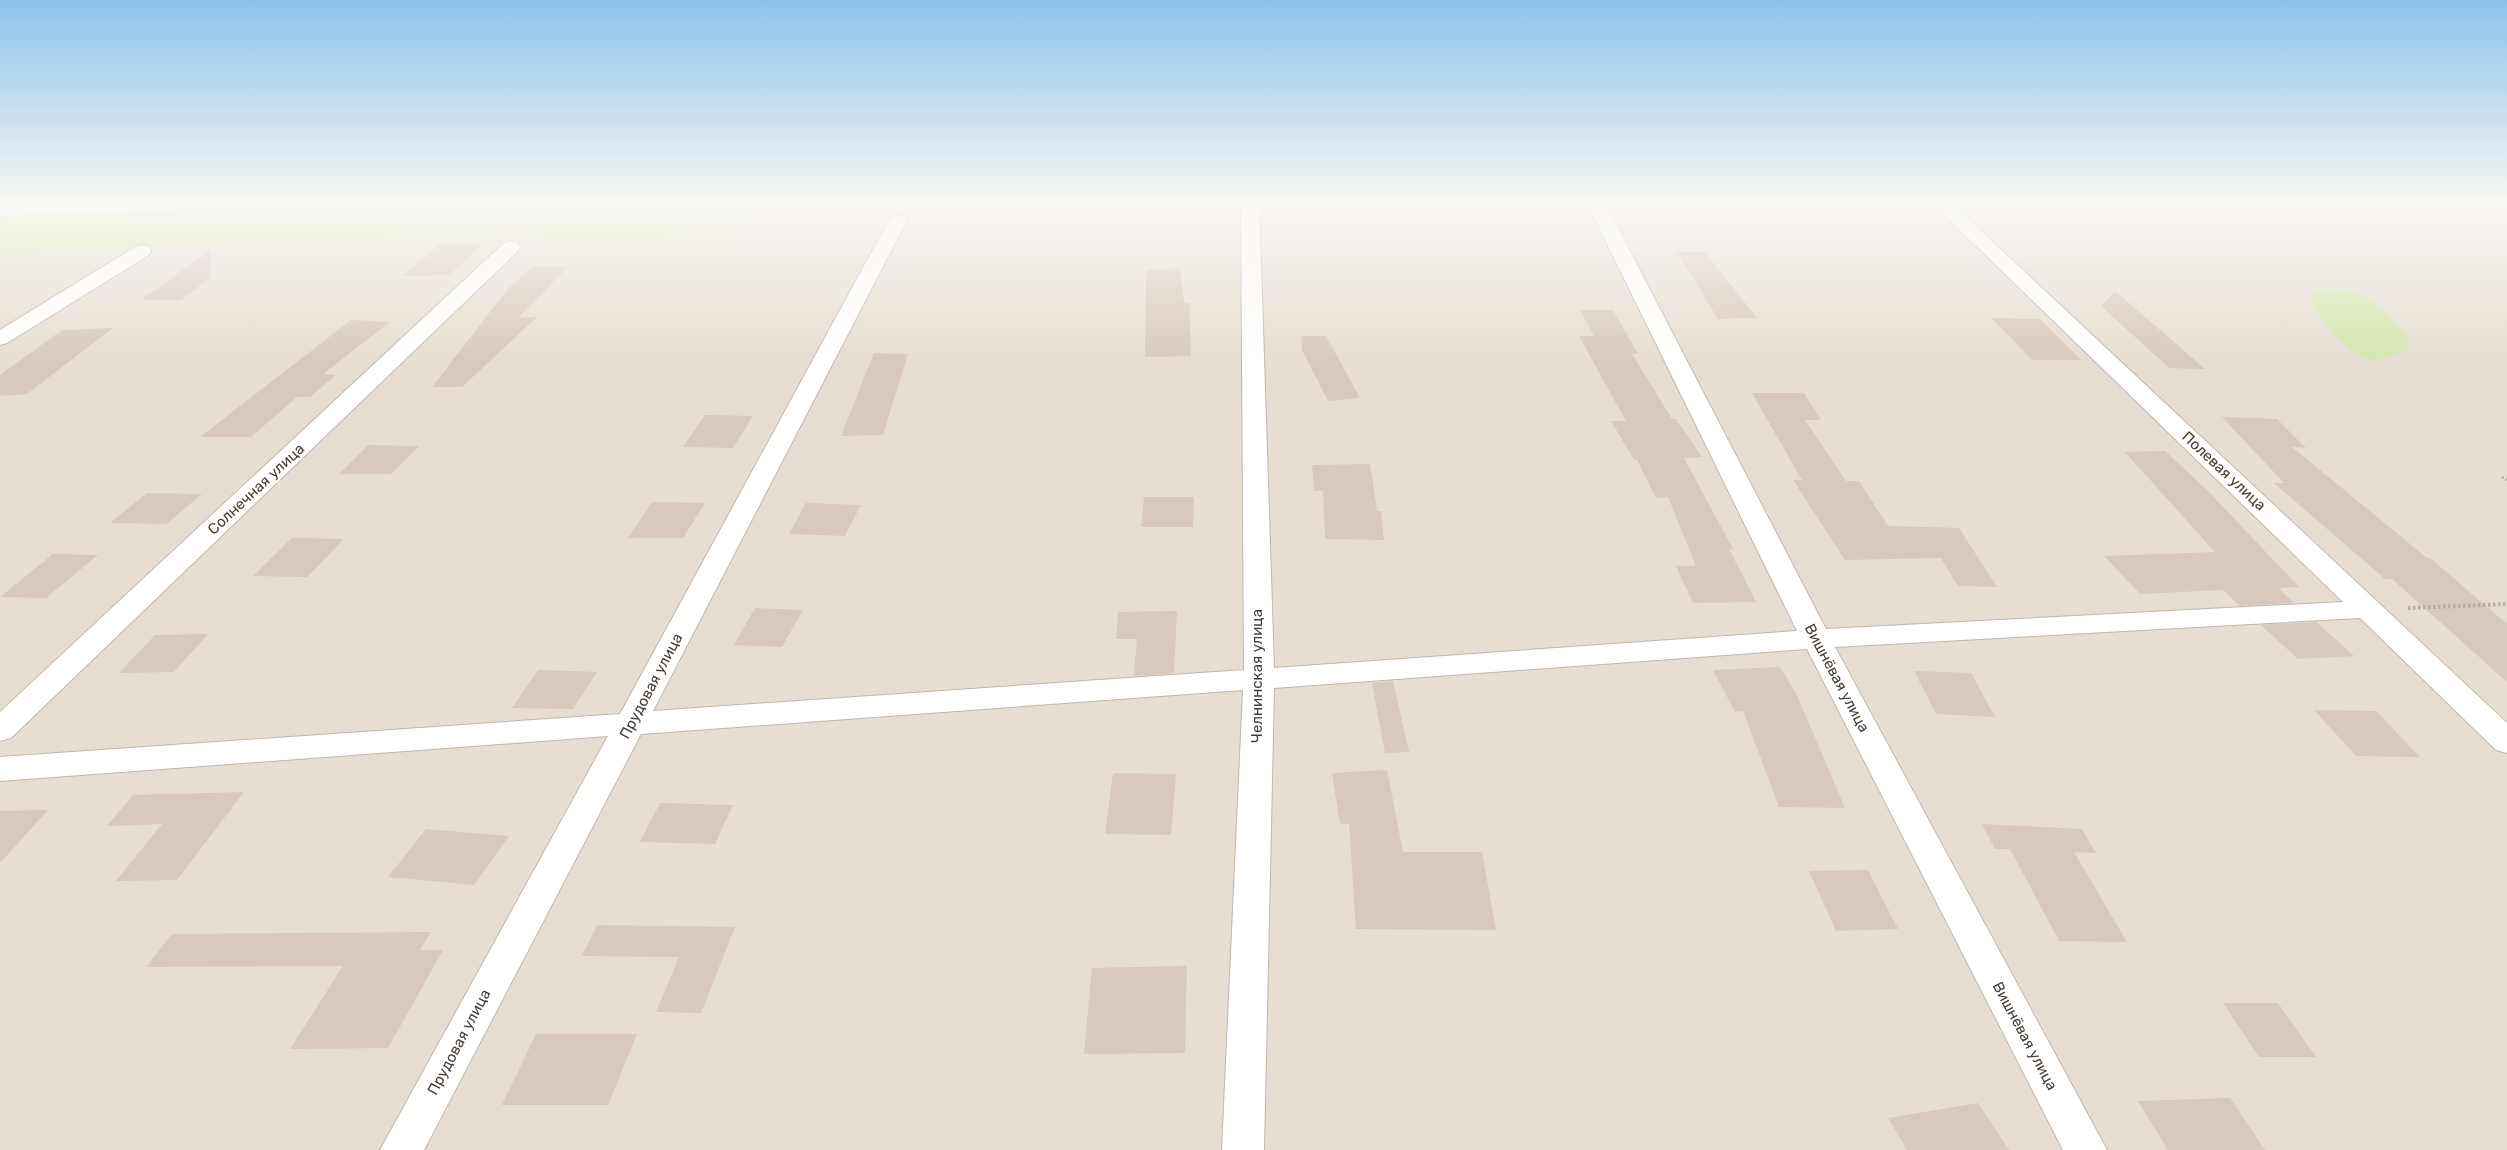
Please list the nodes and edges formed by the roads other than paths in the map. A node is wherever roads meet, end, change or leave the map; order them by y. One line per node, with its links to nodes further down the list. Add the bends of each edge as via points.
1 (136, 255): 7 (street)
2 (503, 255): 12 (street, Солнечная улица)
3 (880, 255): 11 (street, Прудовая улица)
4 (1251, 255): 10 (street, Челнинская улица)
5 (1622, 255): 9 (street, Вишнёвая улица)
6 (1997, 255): 8 (street, Полевая улица)
7 (0, 339)
8 (2370, 609): 9 (street); 13 (street, Полевая улица)
9 (1816, 639): 10 (street); 17 (street, Вишнёвая улица)
10 (1259, 680): 11 (street); 16 (street, Челнинская улица)
11 (631, 723): 14 (street); 15 (street, Прудовая улица)
12 (0, 730)
13 (2507, 742)
14 (0, 769)
15 (400, 1150)
16 (1243, 1150)
17 (2086, 1150)

